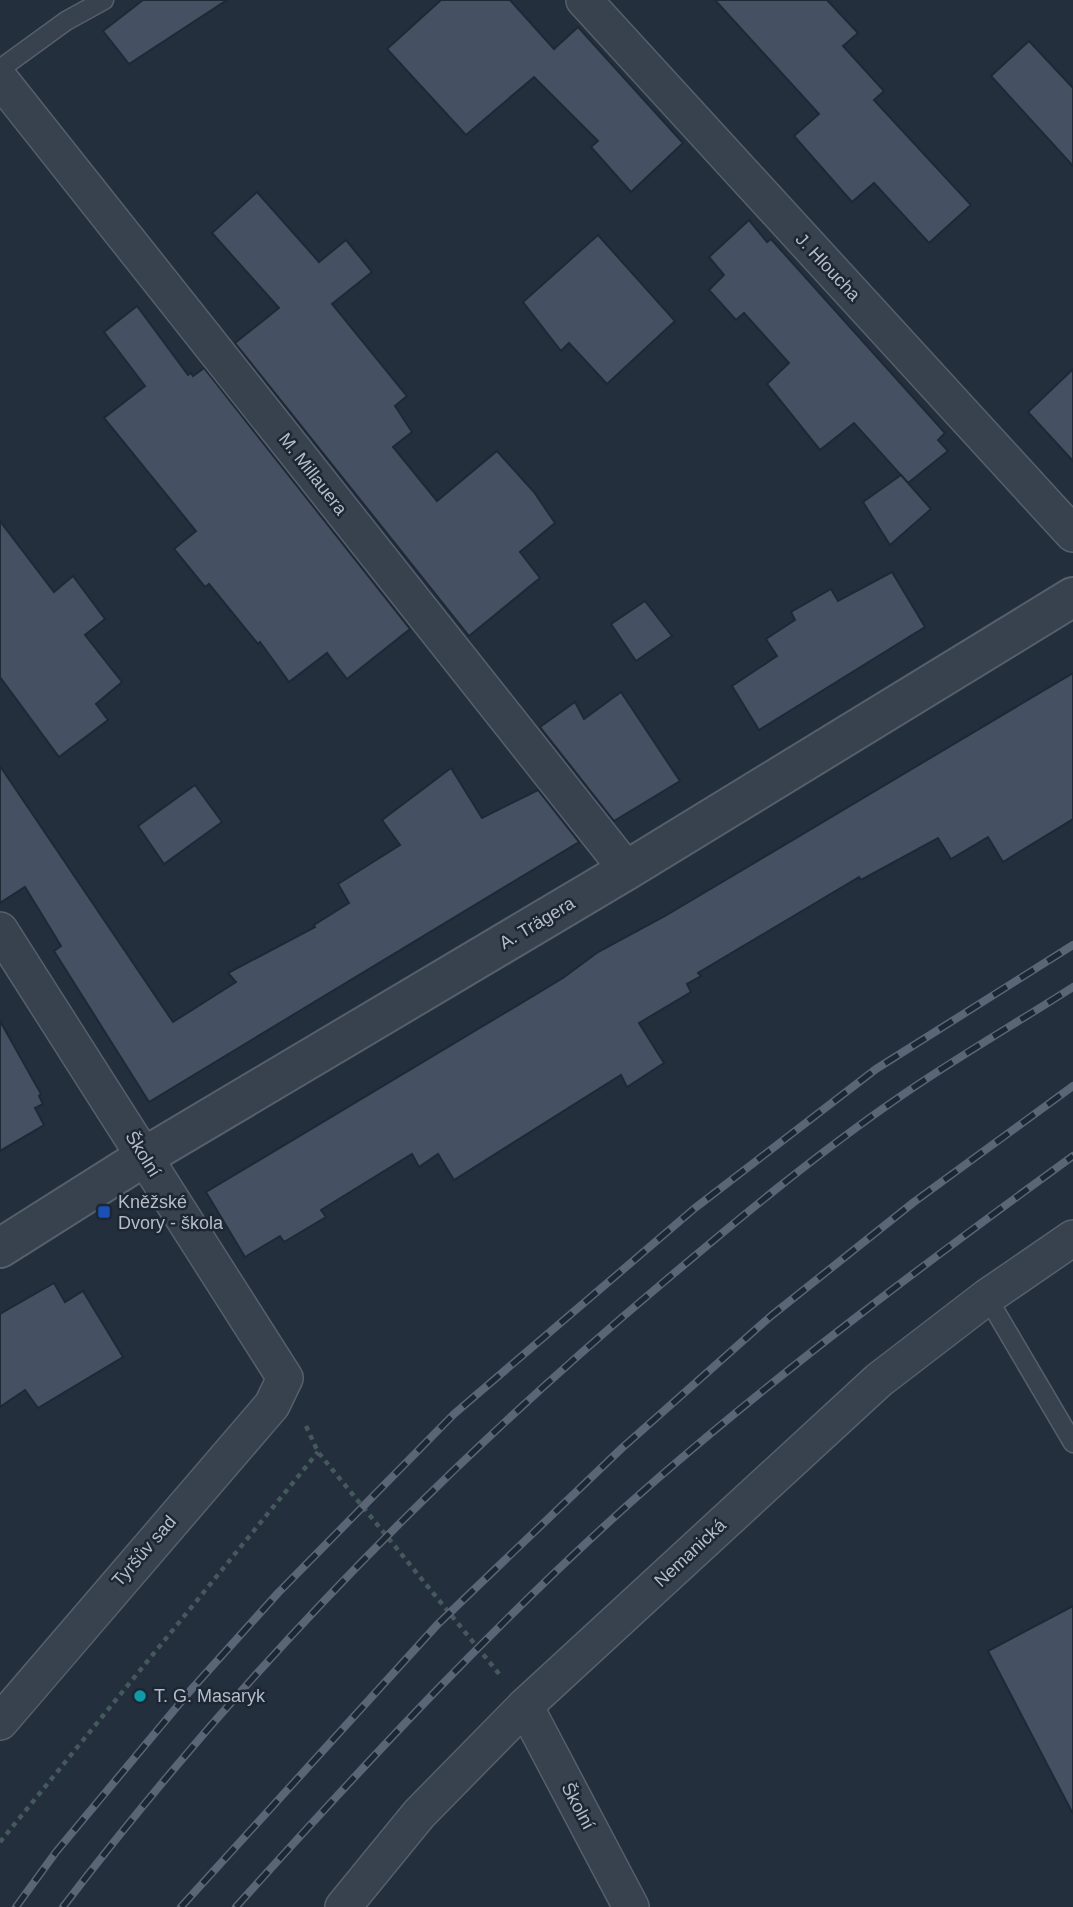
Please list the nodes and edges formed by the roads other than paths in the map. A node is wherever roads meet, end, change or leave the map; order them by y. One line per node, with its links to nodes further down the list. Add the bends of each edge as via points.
1 (104, 0): 3 (lane, via 66,21)
2 (584, 0): 5 (street, J. Hloucha)
3 (0, 69)
4 (0, 79): 7 (street, M. Millauera)
5 (1073, 534)
6 (1073, 597): 7 (street, A. Trägera)
7 (626, 870): 9 (street, A. Trägera)
8 (0, 930): 9 (street, Školní)
9 (144, 1157): 11 (street, A. Trägera); 13 (street, Školní)
10 (1073, 1238): 12 (street, Nemanická)
11 (0, 1248)
12 (987, 1297): 14 (lane); 15 (street, Nemanická, via 879,1380)
13 (285, 1378): 16 (street, Tyršův sad, via 272,1405)
14 (1073, 1443)
15 (525, 1706): 17 (street, Nemanická, via 419,1814); 18 (street, Školní)
16 (0, 1722)
17 (343, 1907)
18 (631, 1907)

